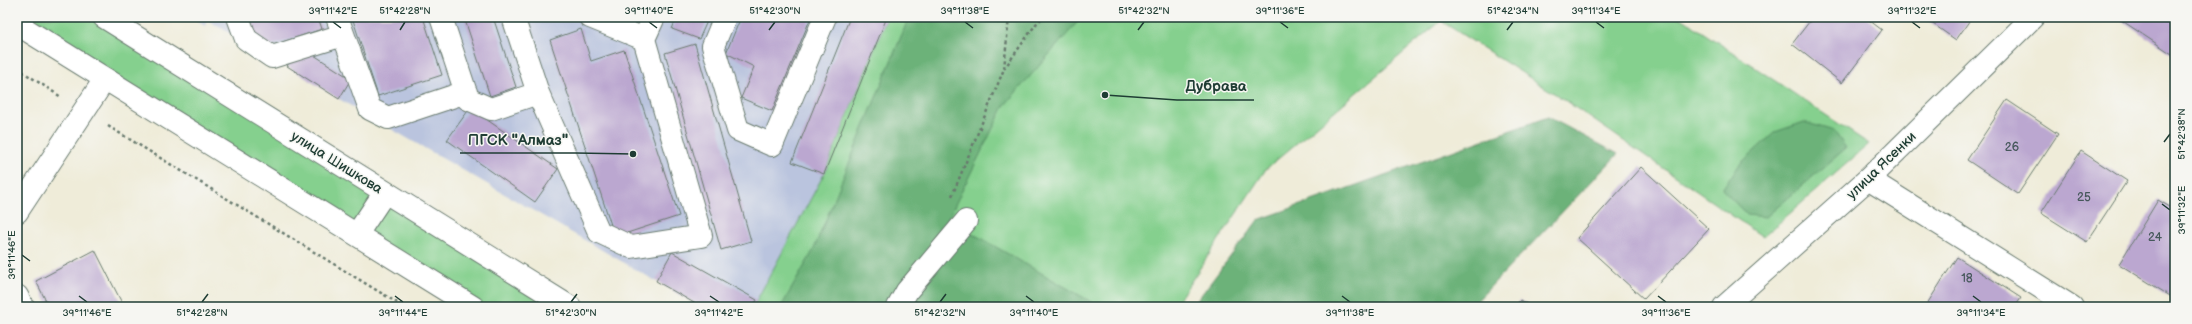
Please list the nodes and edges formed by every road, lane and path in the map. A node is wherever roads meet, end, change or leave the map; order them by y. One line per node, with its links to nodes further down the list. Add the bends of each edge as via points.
1 (104, 17): 22 (main road, улица Шишкова)
2 (238, 17): 13 (main road, via 246,39 272,57)
3 (441, 17): 18 (main road)
4 (513, 17): 19 (main road)
5 (590, 17): 14 (main road)
6 (654, 17): 14 (main road)
7 (725, 17): 8 (main road, via 713,46 738,130 772,144)
8 (825, 17)
9 (1010, 17): 16 (path)
10 (1044, 17): 16 (path, via 1036,24)
11 (2033, 17): 21 (main road, улица Ясенки)
12 (17, 24): 17 (main road)
13 (340, 26): 18 (main road, via 370,109 388,118)
14 (644, 39): 19 (main road, via 701,236 632,247 599,232)
15 (17, 68): 20 (path)
16 (1004, 69): 23 (path)
17 (105, 78): 20 (main road); 26 (main road)
18 (466, 92): 19 (main road, via 468,99 491,108)
19 (538, 93)
20 (83, 111): 24 (main road); 29 (path)
21 (1868, 179): 33 (main road, улица Ясенки); 34 (main road)
22 (385, 192): 26 (main road); 31 (main road, улица Шишкова)
23 (951, 200)
24 (17, 212)
25 (966, 221): 32 (main road, via 907,291)
26 (357, 234): 30 (main road)
27 (17, 296): 28 (main road)
28 (23, 307)
29 (404, 307)
30 (474, 307)
31 (570, 307)
32 (898, 307)
33 (1724, 307)
34 (2072, 307)

